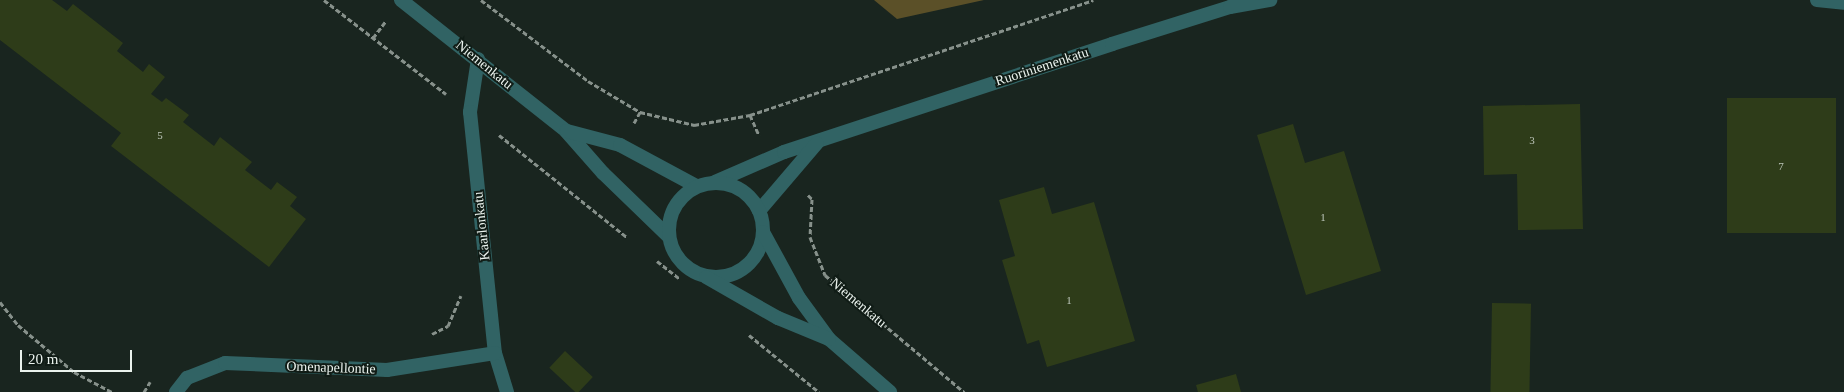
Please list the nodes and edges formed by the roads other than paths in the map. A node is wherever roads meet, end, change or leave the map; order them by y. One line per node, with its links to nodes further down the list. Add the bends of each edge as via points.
1 (401, 0): 5 (street, Niemenkatu)
2 (1270, 0): 7 (street, Ruoriniemenkatu, via 1230,7 1130,38)
3 (1817, 0): 4 (street)
4 (1844, 4)
5 (478, 59): 6 (street, Niemenkatu); 15 (street, Kaarlonkatu, via 470,112)
6 (566, 131): 9 (street, Niemenkatu, via 620,145); 12 (street, Niemenkatu, via 603,173)
7 (817, 142): 8 (street, Ruoriniemenkatu); 10 (street, Ruoriniemenkatu)
8 (715, 182): 9 (street); 10 (street, via 733,185 749,195)
9 (696, 186): 12 (street, via 674,207)
10 (759, 211): 11 (street)
11 (763, 232): 13 (street, via 754,258 744,268 717,278); 14 (street, via 799,298)
12 (668, 236): 13 (street, via 674,253 686,268)
13 (703, 276): 14 (street, via 778,318)
14 (829, 339): 18 (street)
15 (495, 353): 16 (street, Omenapellontie, via 386,370 225,363 187,378); 17 (street, Kaarlonkatu)
16 (176, 392)
17 (507, 392)
18 (890, 392)

